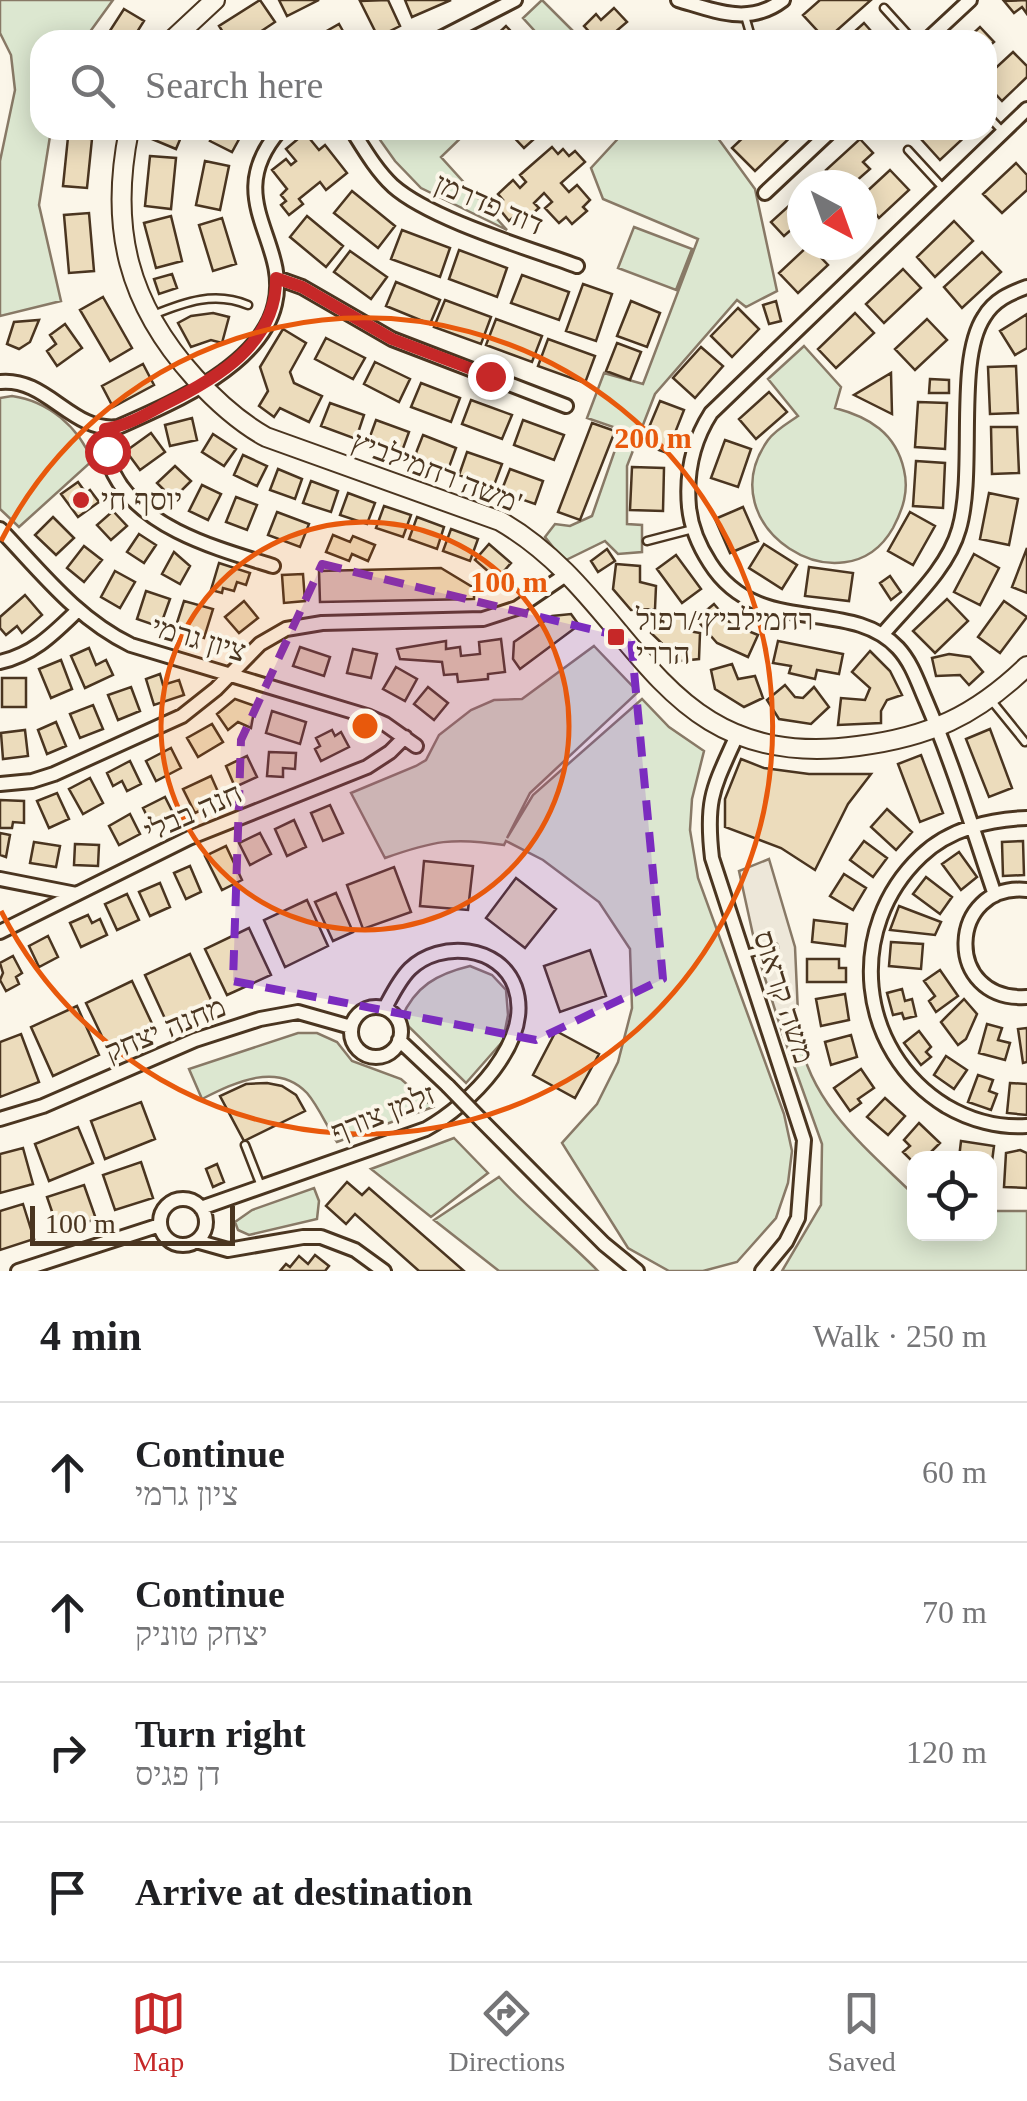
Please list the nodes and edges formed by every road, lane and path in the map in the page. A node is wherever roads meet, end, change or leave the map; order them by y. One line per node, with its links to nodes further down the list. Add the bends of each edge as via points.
1 (215, 0): 8 (street)
2 (515, 0): 9 (street)
3 (678, 0): 7 (street)
4 (783, 0): 7 (street)
5 (970, 0): 12 (street)
6 (884, 8): 11 (lane)
7 (744, 16): 10 (lane)
8 (183, 30)
9 (456, 30)
10 (749, 30)
11 (904, 30)
12 (938, 30)
13 (1027, 109): 15 (street)
14 (997, 126): 15 (lane)
15 (1003, 132): 16 (street)
16 (997, 138)
17 (128, 140): 29 (street, משה רחמילביץ', via 122,227 130,270)
18 (272, 140): 26 (street, via 258,166 256,203)
19 (359, 140): 25 (street, דוד פדרמן, via 405,195)
20 (822, 140): 24 (street)
21 (994, 140): 23 (street)
22 (908, 150): 23 (lane)
23 (943, 188): 35 (street, via 711,413 692,461)
24 (765, 194)
25 (577, 266)
26 (276, 278): 31 (street, via 276,303 261,332); 32 (street, via 392,339)
27 (1027, 287): 40 (street, via 997,301 977,329 958,534)
28 (248, 305): 29 (lane, via 195,299)
29 (150, 316): 31 (street, משה רחמילביץ')
30 (0, 382): 33 (street, via 30,385)
31 (202, 386): 33 (street); 38 (street, משה רחמילביץ', via 278,442 500,521)
32 (566, 406)
33 (105, 429): 37 (street, via 113,472 144,508 192,537)
34 (0, 529): 39 (street, ציון גרמי)
35 (693, 529): 36 (lane); 40 (street, via 714,569 743,596 779,611)
36 (647, 541)
37 (272, 566)
38 (567, 574): 43 (street, via 517,608 483,619 286,629); 46 (street, משה רחמילביץ', via 676,697)
39 (77, 611): 41 (street, via 41,646); 43 (street, ציון גרמי, via 131,646)
40 (883, 634): 45 (street, via 908,659)
41 (0, 662)
42 (1027, 666): 44 (street, משה רחמילביץ')
43 (231, 673): 47 (street, ציון גרמי, via 366,716); 49 (street, via 166,724 54,774)
44 (991, 699): 45 (street, משה רחמילביץ'); 48 (lane)
45 (937, 727): 46 (street, משה רחמילביץ', via 826,750 776,746); 51 (street)
46 (738, 733): 58 (street, משה קראוס, via 710,798 708,820 712,858)
47 (411, 742): 54 (street, חנה בבלי)
48 (1025, 742)
49 (0, 784)
50 (1027, 818): 51 (street)
51 (972, 826): 55 (street); 64 (street, via 922,854 888,897 871,950 872,1002 896,1061 931,1096 982,1121)
52 (0, 878): 54 (street)
53 (1027, 890): 55 (street)
54 (77, 894): 56 (street, חנה בבלי)
55 (995, 895): 59 (street, via 974,912 966,958 992,991)
56 (0, 932)
57 (774, 946): 58 (lane)
58 (744, 954): 73 (street, משה קראוס, via 804,1140 798,1218)
59 (1027, 996)
60 (384, 1008): 61 (street, via 360,1012); 62 (street, via 397,1020); 66 (street, זלמן צורף, via 412,968 434,955 470,950 506,970 518,1002 507,1048 452,1114)
61 (351, 1027): 62 (street, via 354,1045 368,1055 388,1053); 63 (street, מחנה יצחק, via 298,1012 260,1019)
62 (399, 1040): 72 (street, bridge)
63 (0, 1119)
64 (1027, 1126)
65 (245, 1145): 66 (lane)
66 (262, 1186): 67 (street, זלמן צורף)
67 (201, 1208): 68 (street, via 188,1200 173,1202); 69 (street, via 205,1228)
68 (160, 1224): 69 (street, via 173,1244); 70 (street)
69 (196, 1241): 71 (street, via 228,1250 321,1237 356,1250)
70 (18, 1271)
71 (384, 1271)
72 (636, 1271)
73 (762, 1271)

